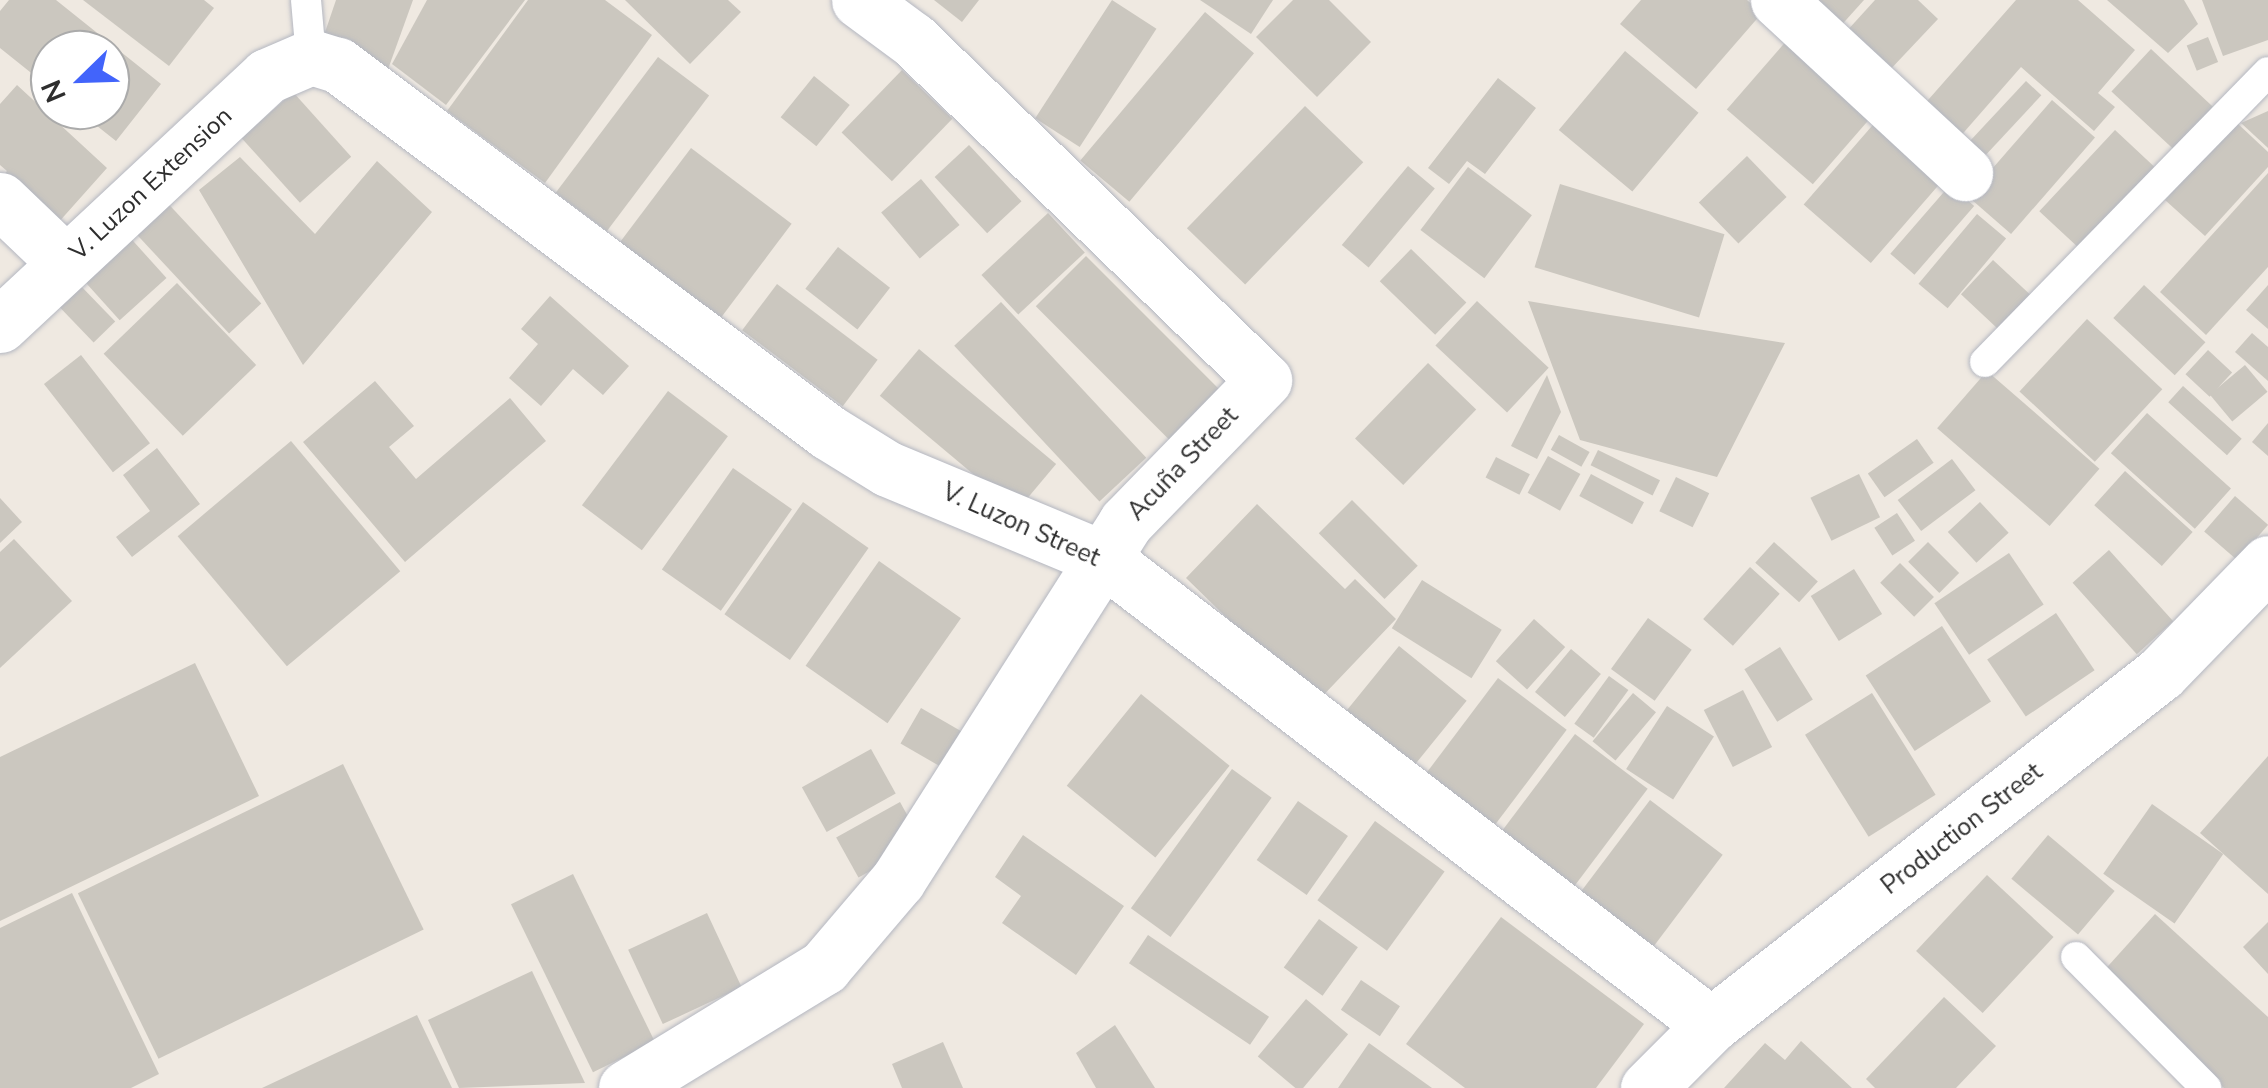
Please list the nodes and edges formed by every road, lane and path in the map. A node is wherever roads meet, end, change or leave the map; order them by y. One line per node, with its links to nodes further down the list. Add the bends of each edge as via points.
1 (306, 0): 4 (lane)
2 (859, 0): 11 (street, Acuña Street, via 913,40 1264,380 1126,522)
3 (1778, 0): 6 (street)
4 (311, 57): 8 (street, V. Luzon Extension, via 267,76); 11 (street, V. Luzon Street, via 338,65 828,432 888,469)
5 (2268, 72): 10 (lane)
6 (1964, 173)
7 (0, 200): 8 (street)
8 (66, 263): 9 (street, V. Luzon Extension)
9 (0, 325)
10 (1984, 362)
11 (1104, 559): 14 (street, V. Luzon Street); 15 (street, Acuña Street, via 898,880 824,966)
12 (2268, 563): 14 (street, Production Street, via 2161,674)
13 (2076, 957): 17 (lane)
14 (1712, 1025): 16 (street, Production Street)
15 (626, 1088)
16 (1648, 1088)
17 (2206, 1088)

